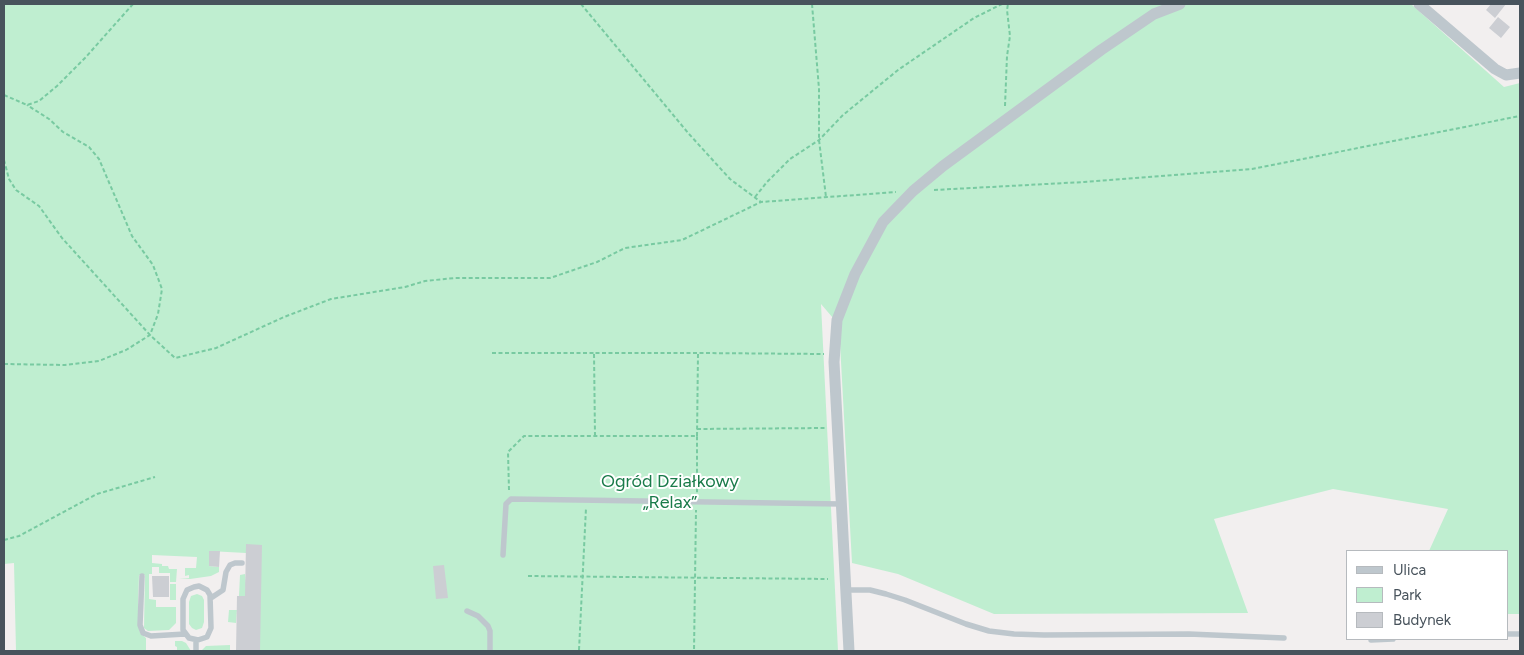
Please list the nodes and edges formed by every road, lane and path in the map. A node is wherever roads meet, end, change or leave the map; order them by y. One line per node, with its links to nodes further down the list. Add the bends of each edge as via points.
1 (133, 4): 10 (path, via 57,86 39,101)
2 (581, 4): 18 (path, via 689,134 730,178)
3 (812, 4): 13 (path)
4 (1002, 4): 13 (path, via 974,18 898,70 843,115)
5 (1008, 4): 12 (path, via 1010,36 1004,102)
6 (1180, 4): 12 (street, via 1154,14)
7 (1419, 4): 8 (street, via 1494,69 1506,75)
8 (1520, 73)
9 (4, 95): 10 (path)
10 (27, 105): 20 (path, via 89,147 99,159 132,236 152,265 162,289)
11 (1520, 116): 15 (path, via 1252,168)
12 (1010, 117): 16 (street)
13 (820, 140): 17 (path); 18 (path, via 790,158)
14 (4, 160): 20 (path, via 16,190 39,206 62,238)
15 (932, 190)
16 (913, 191): 17 (path); 34 (street, via 883,222 854,274 837,320 834,362)
17 (826, 196): 19 (path)
18 (755, 198): 19 (path)
19 (761, 202): 20 (path, via 682,240 625,248 597,262 550,278 455,278 331,299 216,348 175,358)
20 (150, 335): 25 (path, via 99,361 65,365)
21 (492, 353): 22 (path)
22 (594, 353): 23 (path); 28 (path)
23 (698, 353): 24 (path); 27 (path)
24 (824, 354)
25 (4, 364)
26 (825, 428): 27 (path)
27 (697, 429): 29 (path)
28 (595, 436): 29 (path); 31 (path, via 524,436 508,452)
29 (697, 436): 33 (path)
30 (155, 477): 35 (path, via 97,494 19,536)
31 (509, 500): 32 (lane); 36 (lane, via 506,504)
32 (586, 500): 33 (lane); 40 (path)
33 (697, 502): 34 (lane); 41 (path)
34 (841, 504): 43 (street)
35 (4, 540)
36 (503, 555)
37 (242, 563): 44 (lane, via 230,566 223,590)
38 (142, 576): 46 (lane, via 140,625 143,633 150,636)
39 (528, 576): 40 (path)
40 (583, 577): 41 (path); 51 (path)
41 (695, 578): 42 (path); 52 (path)
42 (828, 579)
43 (846, 590): 47 (lane, via 886,594 966,624 1006,633); 54 (street)
44 (211, 598): 46 (lane, via 207,590 199,586 185,593 182,599); 48 (lane, via 212,628 203,639)
45 (467, 611): 50 (lane, via 488,626)
46 (185, 634): 48 (lane)
47 (1284, 638)
48 (196, 640): 49 (lane)
49 (196, 651)
50 (490, 651)
51 (579, 651): 52 (path)
52 (694, 651): 53 (path)
53 (704, 651)
54 (849, 651)

